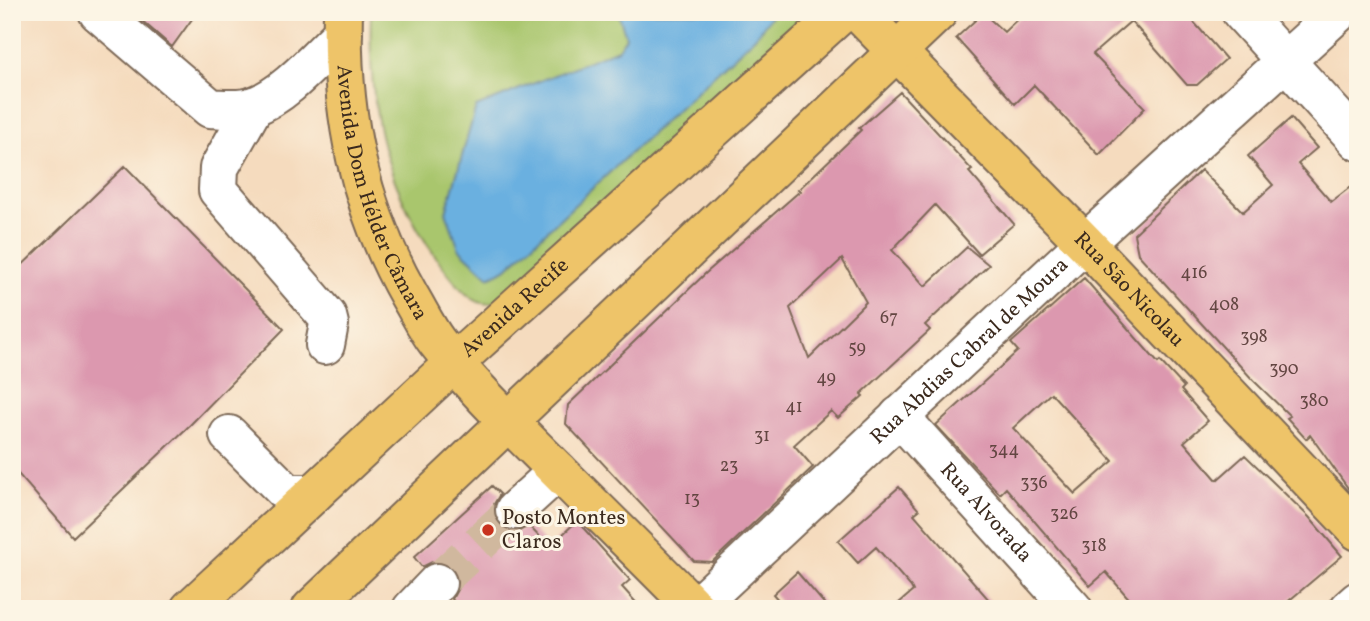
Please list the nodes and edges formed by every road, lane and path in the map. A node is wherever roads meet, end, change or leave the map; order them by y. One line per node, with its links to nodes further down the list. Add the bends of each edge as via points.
1 (98, 12): 9 (street, via 211,108)
2 (843, 12): 13 (main road, Avenida Recife)
3 (858, 12): 7 (main road)
4 (1241, 12): 8 (street)
5 (1339, 12): 8 (street, Rua Abdias Cabral de Moura)
6 (344, 19): 9 (street, via 284,89); 13 (main road, Avenida Dom Hélder Câmara, via 347,115 372,217 393,268)
7 (912, 27): 11 (main road, Rua São Nicolau); 15 (main road)
8 (1285, 61): 10 (street); 11 (street, Rua Abdias Cabral de Moura)
9 (254, 106): 12 (street, via 219,168 218,190 327,316)
10 (1358, 141)
11 (1085, 243): 14 (street, Rua Abdias Cabral de Moura); 20 (main road, Rua São Nicolau)
12 (325, 345)
13 (455, 362): 15 (main road, Avenida Dom Hélder Câmara); 18 (main road, Avenida Recife)
14 (899, 416): 23 (street, Rua Abdias Cabral de Moura); 25 (street, Rua Alvorada)
15 (507, 420): 17 (main road, Avenida Dom Hélder Câmara); 22 (main road)
16 (229, 435): 18 (street, via 288,494)
17 (558, 471): 19 (street); 23 (main road, Avenida Dom Hélder Câmara)
18 (313, 494): 24 (main road, Avenida Recife)
19 (515, 510)
20 (1358, 531)
21 (1358, 601): 26 (street)
22 (330, 603)
23 (695, 608)
24 (190, 609)
25 (1073, 609)
26 (1349, 609)

